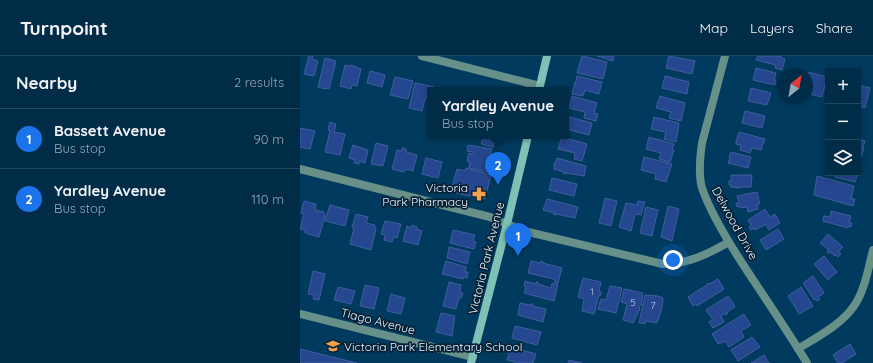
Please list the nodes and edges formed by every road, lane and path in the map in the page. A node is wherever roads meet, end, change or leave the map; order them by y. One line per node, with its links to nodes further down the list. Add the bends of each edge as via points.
1 (422, 56): 4 (street)
2 (548, 56): 5 (main road)
3 (725, 56): 9 (street, Delwood Drive, via 702,143 700,173 708,202)
4 (536, 87)
5 (540, 87)
6 (527, 139): 8 (main road, Victoria Park Avenue)
7 (300, 169): 8 (street, via 490,217)
8 (508, 224): 9 (street, via 664,264 687,262); 13 (main road, Victoria Park Avenue)
9 (729, 242): 12 (street, Delwood Drive)
10 (873, 250): 12 (street, via 864,285 852,309 833,326)
11 (300, 314): 13 (street, Tiago Avenue)
12 (798, 349): 14 (street, Delwood Drive)
13 (472, 360)
14 (806, 363)

